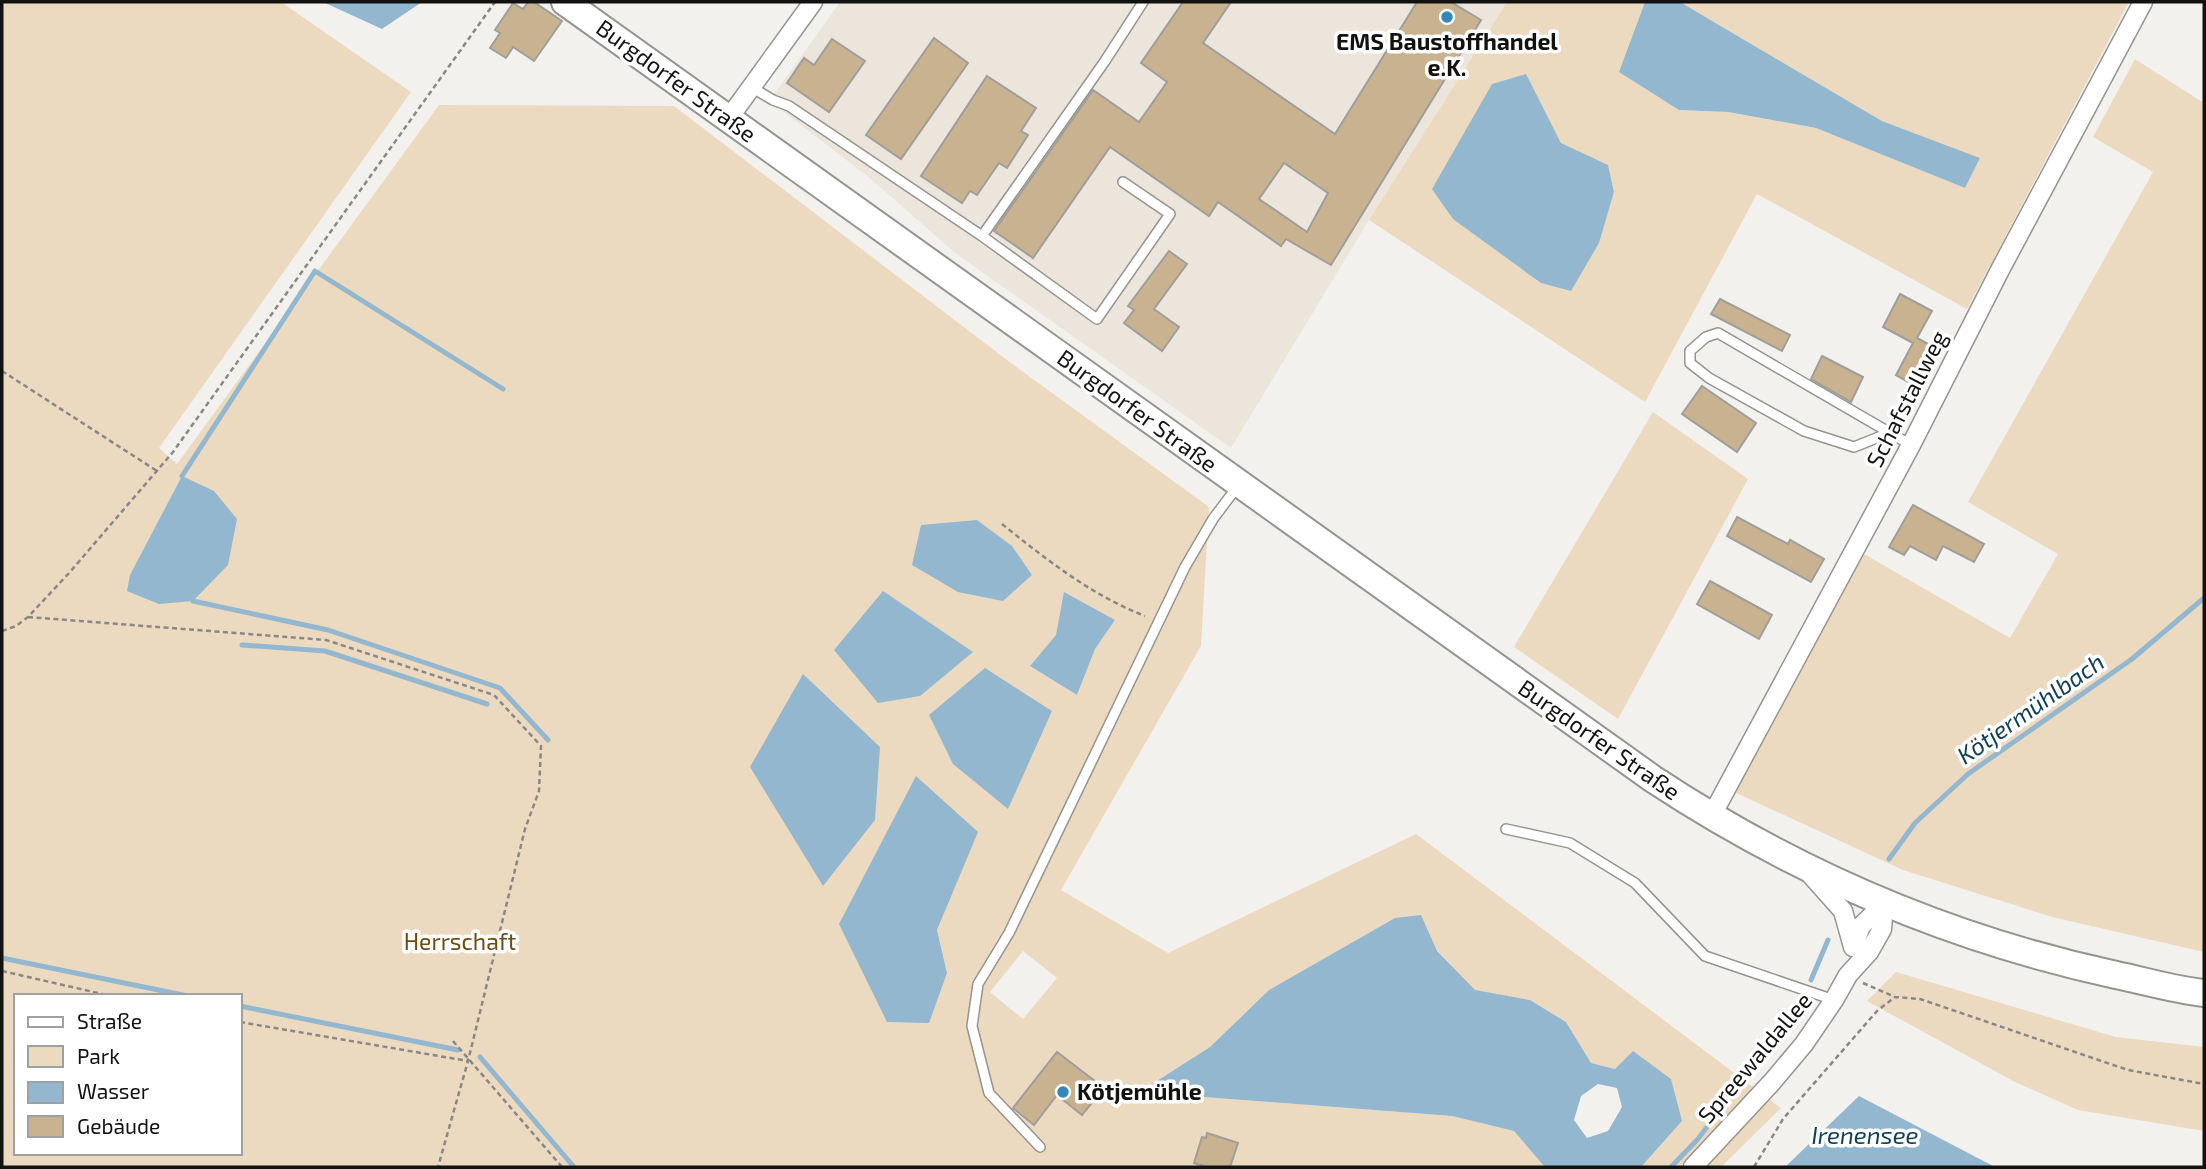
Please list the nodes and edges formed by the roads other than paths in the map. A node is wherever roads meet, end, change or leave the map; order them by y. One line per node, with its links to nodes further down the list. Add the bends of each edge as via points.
1 (565, 2): 6 (main road, Burgdorfer Straße)
2 (813, 2): 5 (street)
3 (1143, 2): 8 (lane)
4 (2143, 2): 10 (street, Schafstallweg)
5 (751, 87): 6 (street); 8 (lane, via 789,106)
6 (729, 118): 11 (main road, Burgdorfer Straße)
7 (1123, 181): 8 (lane, via 1170,214 1097,319)
8 (982, 236)
9 (1889, 433): 9 (lane, via 1718,333 1690,351 1690,363 1709,378 1804,431 1854,447); 10 (lane)
10 (1911, 445): 12 (street, Schafstallweg)
11 (1239, 484): 12 (main road, Burgdorfer Straße); 20 (lane, via 1192,555 1009,933 978,984 972,1027 989,1093)
12 (1711, 817): 14 (main road, Burgdorfer Straße)
13 (1506, 828): 19 (lane, via 1570,843 1634,883 1705,956)
14 (1799, 863): 15 (main road, Burgdorfer Straße); 16 (street, Spreewaldallee, via 1843,911)
15 (1884, 904): 16 (street, Spreewaldallee, via 1861,926); 17 (street, Spreewaldallee, via 1882,929); 18 (main road, Burgdorfer Straße, via 2051,961)
16 (1853, 947): 17 (street, Spreewaldallee)
17 (1848, 975): 19 (street, Spreewaldallee)
18 (2204, 993)
19 (1834, 1000): 21 (street, Spreewaldallee, via 1772,1082)
20 (1040, 1147)
21 (1693, 1167)

